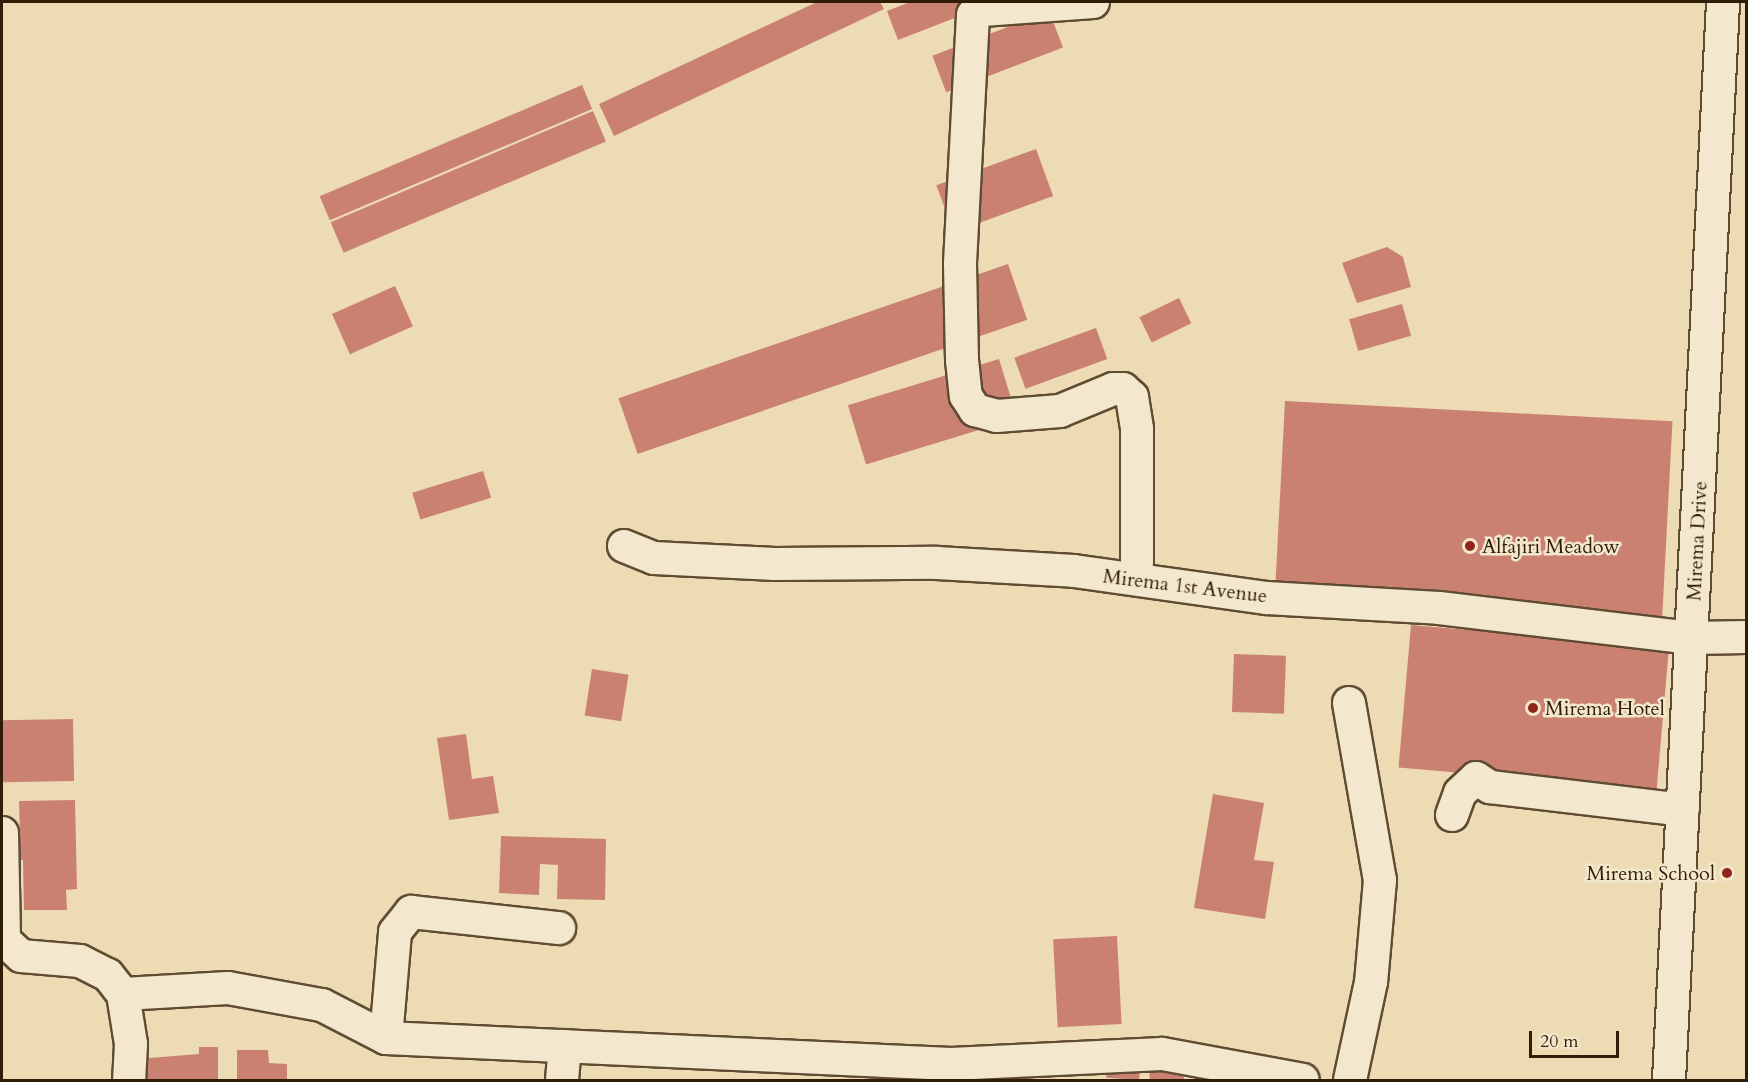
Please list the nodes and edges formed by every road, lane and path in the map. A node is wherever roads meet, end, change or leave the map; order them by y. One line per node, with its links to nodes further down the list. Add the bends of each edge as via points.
1 (1093, 2): 3 (street)
2 (1723, 2): 7 (street, Mirema Drive)
3 (968, 14): 5 (street, via 960,264 966,396 975,410 997,416 1060,411 1113,389 1128,393 1137,429)
4 (624, 546): 7 (street, Mirema 1st Avenue, via 654,558 1074,572 1267,598 1439,608)
5 (1137, 563)
6 (1746, 637): 7 (street, Mirema 1st Avenue)
7 (1692, 638): 9 (street, Mirema Drive)
8 (1349, 703): 19 (street, via 1380,880 1371,982)
9 (1683, 810): 10 (street, via 1490,787 1476,778 1460,793); 20 (street, Mirema Drive)
10 (1452, 815)
11 (2, 833): 13 (street, via 4,940 11,951 96,966)
12 (559, 928): 14 (street, via 411,912 395,932)
13 (123, 994): 14 (street, via 228,988 322,1005); 16 (street, via 131,1044)
14 (386, 1038): 15 (street)
15 (565, 1046): 17 (street); 18 (street, via 951,1064 1162,1054)
16 (129, 1080)
17 (562, 1080)
18 (1303, 1080)
19 (1350, 1080)
20 (1669, 1080)

